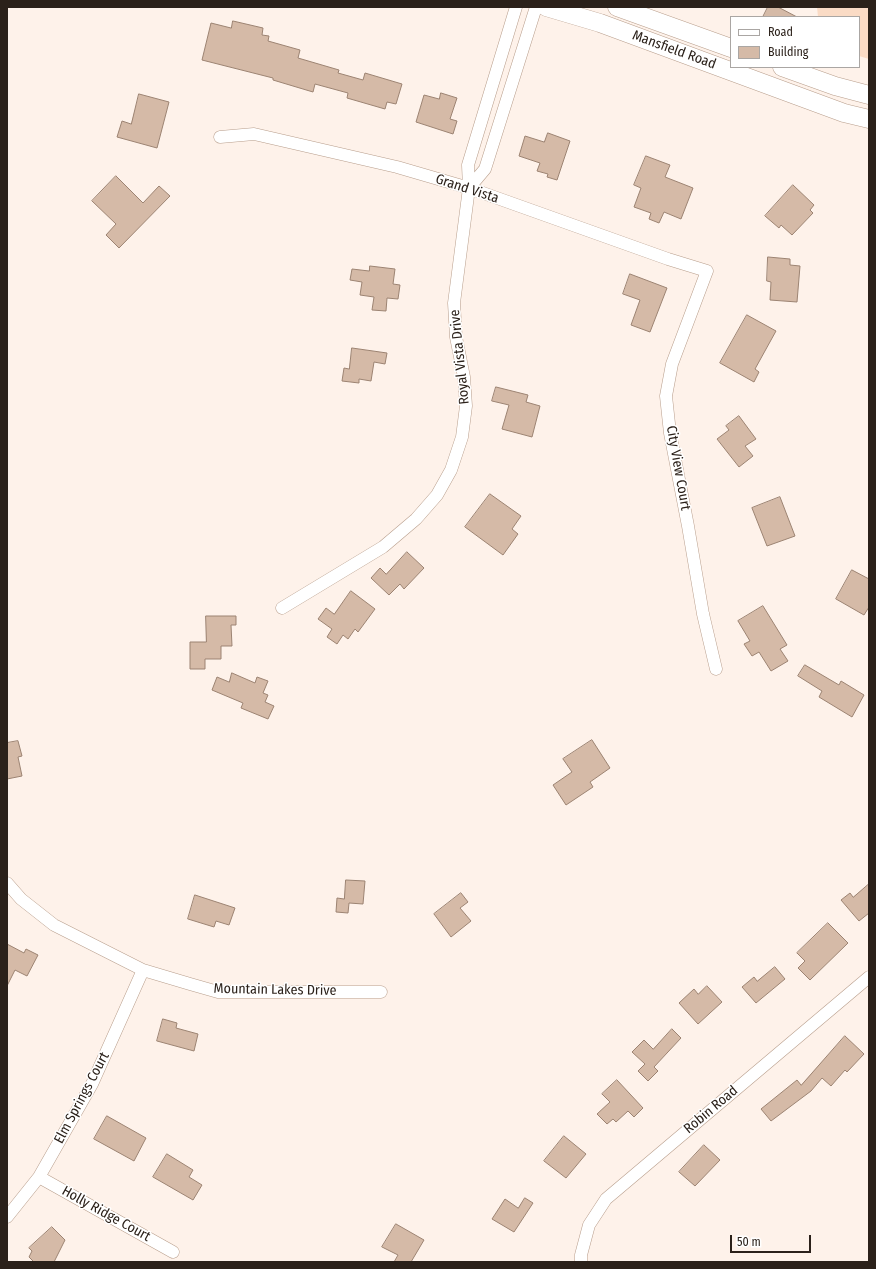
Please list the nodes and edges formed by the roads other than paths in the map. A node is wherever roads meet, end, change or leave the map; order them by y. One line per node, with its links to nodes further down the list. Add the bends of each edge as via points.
1 (516, 7): 8 (street, Royal Vista Drive)
2 (536, 7): 9 (street)
3 (546, 7): 10 (main road, Mansfield Road, via 600,23 844,113)
4 (617, 7): 5 (main road, Mansfield Road)
5 (730, 48)
6 (785, 68): 7 (main road)
7 (869, 95)
8 (486, 107): 9 (street); 12 (street, Royal Vista Drive, via 468,165)
9 (503, 112): 12 (street, via 485,169)
10 (869, 119)
11 (220, 137): 12 (street, Grand Vista, via 254,134 397,167)
12 (469, 188): 13 (street, Grand Vista); 14 (street, Royal Vista Drive, via 454,303 466,406 462,437 451,470 437,495 416,519 383,547)
13 (707, 271): 15 (street, City View Court, via 672,364 666,396 670,433 703,614)
14 (282, 608)
15 (716, 670)
16 (7, 883): 17 (street, Mountain Lakes Drive, via 21,899 54,925)
17 (143, 970): 19 (street, Mountain Lakes Drive, via 218,992); 20 (street, Elm Springs Court, via 92,1084)
18 (869, 977): 23 (street, Robin Road, via 606,1199 589,1225)
19 (381, 992)
20 (39, 1177): 21 (street, Elm Springs Court); 22 (street, Holly Ridge Court)
21 (7, 1217)
22 (173, 1252)
23 (581, 1262)

